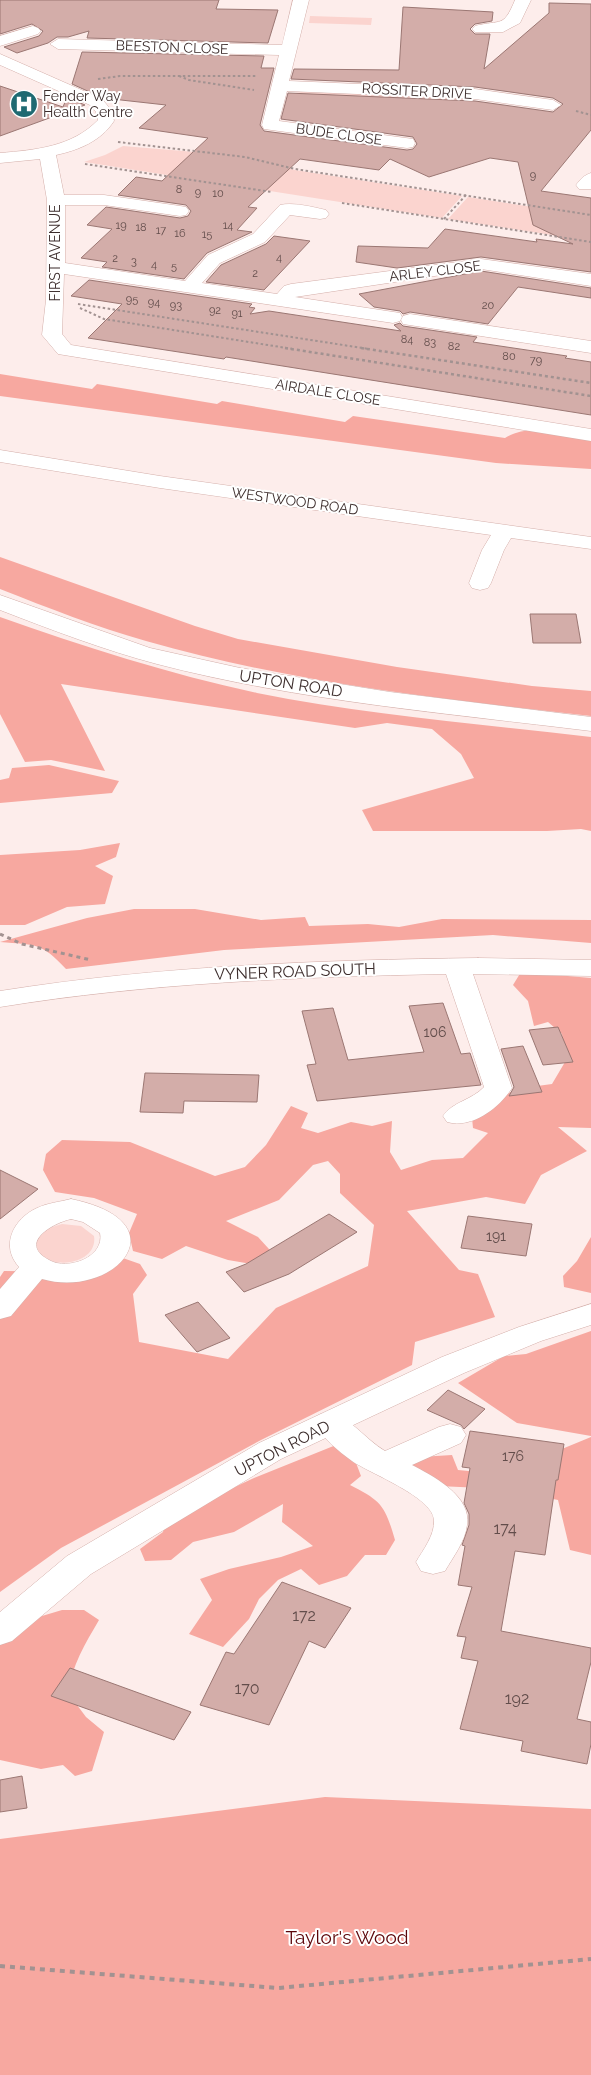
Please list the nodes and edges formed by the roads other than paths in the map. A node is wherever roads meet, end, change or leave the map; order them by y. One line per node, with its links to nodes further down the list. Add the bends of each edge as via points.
1 (302, 0): 9 (street)
2 (523, 0): 3 (street, via 515,20)
3 (508, 24): 4 (street); 5 (street)
4 (480, 29)
5 (523, 30)
6 (33, 31): 7 (street)
7 (0, 41)
8 (58, 44): 9 (street, BEESTON CLOSE)
9 (286, 50): 11 (street)
10 (0, 59): 14 (street, via 96,102 104,111 106,121 92,135)
11 (281, 85): 12 (street, ROSSITER DRIVE, via 457,92); 13 (street, BUDE CLOSE, via 270,125)
12 (554, 105)
13 (408, 143)
14 (47, 152): 15 (street); 16 (street, FIRST AVENUE)
15 (0, 158)
16 (56, 200): 17 (street, via 104,200); 19 (street, FIRST AVENUE)
17 (180, 211)
18 (320, 214): 21 (street, via 286,210 259,238 214,260)
19 (55, 267): 21 (street); 26 (street, FIRST AVENUE, via 52,335)
20 (591, 280): 22 (street, ARLEY CLOSE, via 481,264 291,290)
21 (190, 286): 22 (street)
22 (282, 300): 24 (street)
23 (527, 320): 24 (street)
24 (514, 336): 25 (street)
25 (591, 347)
26 (65, 350): 27 (street, AIRDALE CLOSE)
27 (591, 435)
28 (0, 456): 29 (street, WESTWOOD ROAD)
29 (506, 531): 30 (street, WESTWOOD ROAD); 31 (street, via 493,550)
30 (591, 543)
31 (480, 583)
32 (0, 602): 33 (street, UPTON ROAD, via 78,632 188,665 274,682)
33 (591, 724)
34 (457, 966): 35 (street, VYNER ROAD SOUTH); 36 (street, VYNER ROAD SOUTH, via 162,977 74,986); 37 (street, via 498,1088 486,1102)
35 (591, 968)
36 (0, 999)
37 (456, 1116)
38 (36, 1267): 39 (street)
39 (0, 1309)
40 (591, 1314): 41 (street, UPTON ROAD, via 453,1365)
41 (330, 1423): 43 (street); 45 (street, UPTON ROAD, via 270,1451 79,1565)
42 (450, 1434): 43 (street)
43 (382, 1465): 44 (street, via 431,1490 448,1508 451,1520 448,1537)
44 (433, 1562)
45 (0, 1632)

